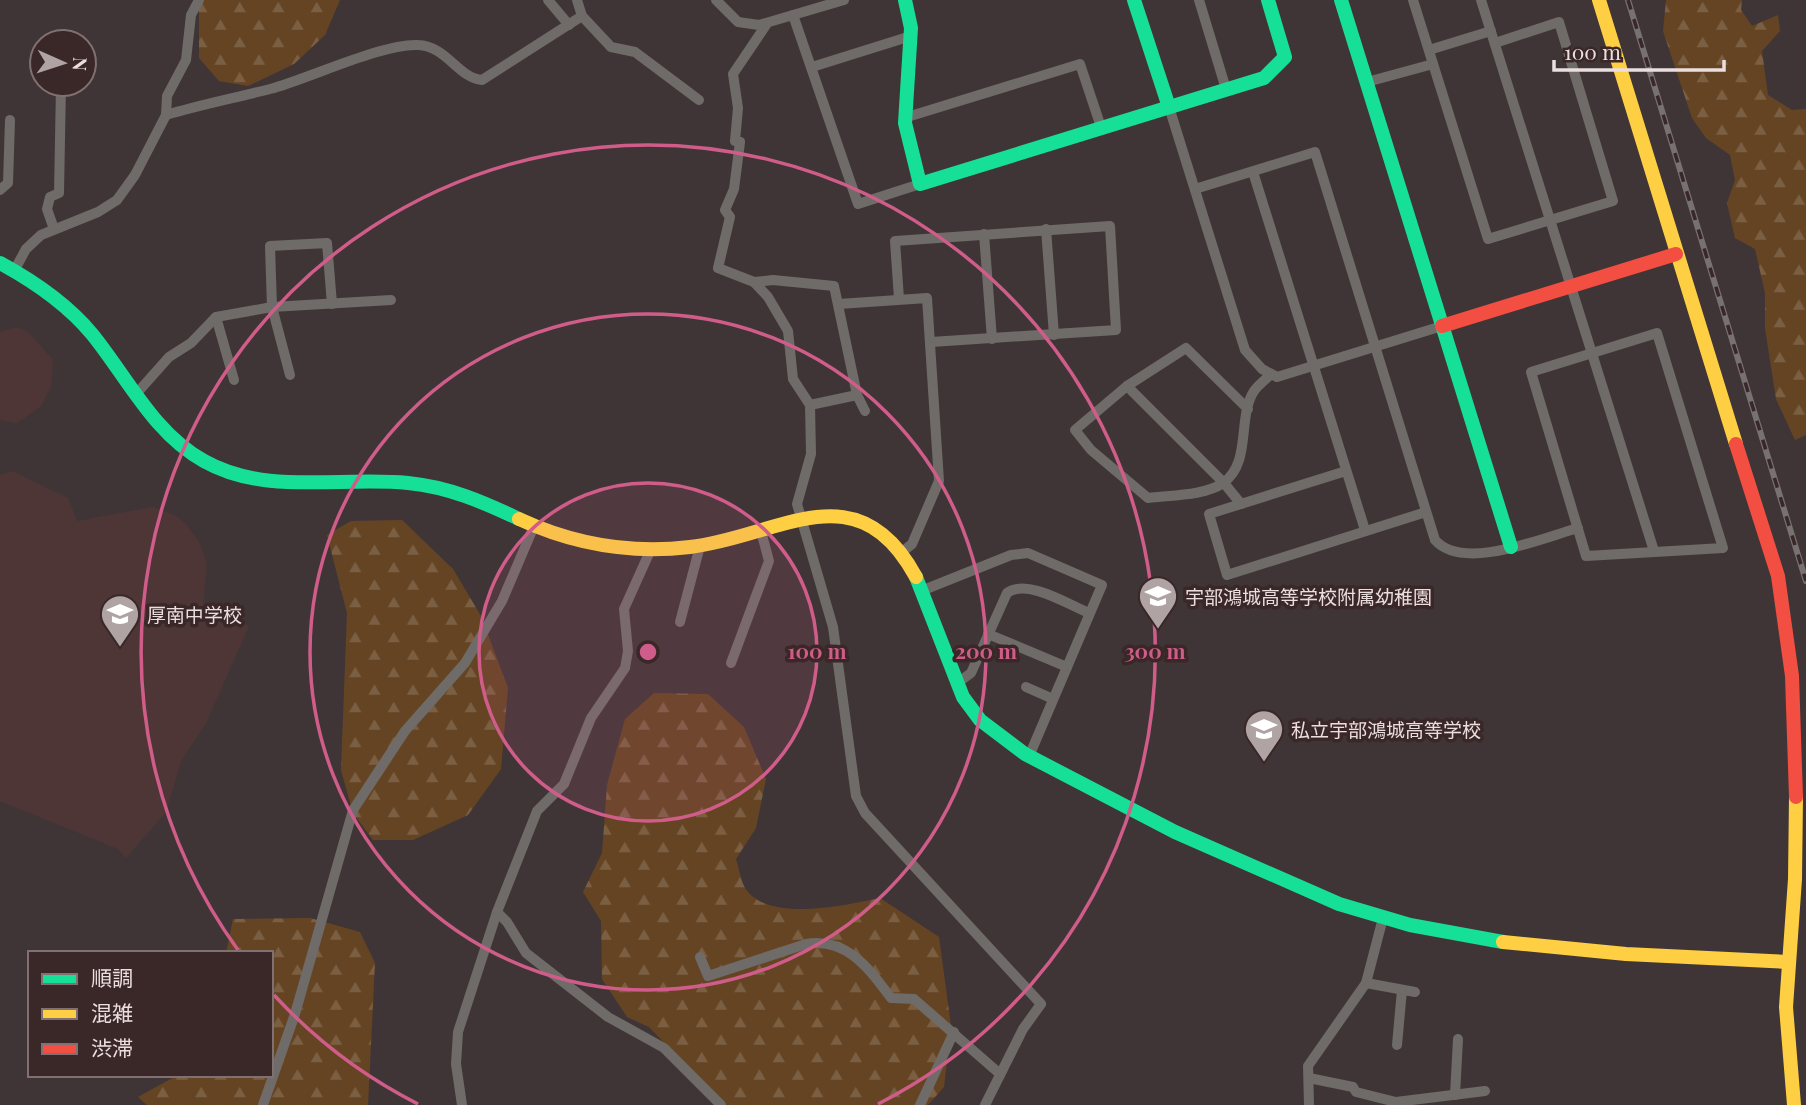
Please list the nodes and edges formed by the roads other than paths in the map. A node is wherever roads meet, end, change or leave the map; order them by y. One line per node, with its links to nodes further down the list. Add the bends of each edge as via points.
1 (199, 0): 29 (street, via 191,15 186,60 167,96)
2 (548, 0): 16 (street)
3 (578, 0): 15 (street)
4 (716, 0): 17 (street, via 738,22)
5 (844, 0): 14 (street)
6 (905, 0): 19 (street, via 911,14)
7 (1135, 0): 28 (street)
8 (1199, 0): 25 (street)
9 (1268, 0): 25 (street, via 1285,57 1264,78)
10 (1341, 0): 24 (street)
11 (1413, 0): 21 (street)
12 (1481, 0): 18 (street)
13 (1599, 0): 41 (street)
14 (793, 15): 17 (street); 23 (street)
15 (582, 16): 16 (street); 27 (street, via 611,47 635,52)
16 (569, 25): 29 (street, via 482,80 469,76 446,54 431,47 402,46 271,89)
17 (766, 25): 44 (street, via 733,74 738,170 725,210 730,217 718,268)
18 (1491, 31): 20 (street); 21 (street)
19 (911, 36): 23 (street); 30 (street)
20 (1495, 43): 37 (street); 37 (street, via 1559,22 1613,201)
21 (1429, 50): 22 (street)
22 (1433, 64): 24 (street); 37 (street, via 1488,239)
23 (812, 67): 34 (street, via 858,204)
24 (1367, 82): 52 (street)
25 (1226, 89): 28 (street)
26 (61, 98): 38 (street, via 59,193 50,197 47,209)
27 (699, 100)
28 (1169, 107): 32 (street); 35 (street)
29 (166, 115): 38 (street, via 117,200)
30 (904, 118): 32 (street, via 1080,64); 34 (street)
31 (10, 120): 36 (street, via 8,183)
32 (1101, 127): 34 (street)
33 (1253, 172): 35 (street); 56 (street, via 1315,152); 58 (street)
34 (920, 184)
35 (1195, 189): 60 (street, via 1245,350)
36 (0, 190)
37 (1550, 221): 45 (street)
38 (54, 229): 43 (street, via 26,249)
39 (1046, 229): 40 (street); 53 (street); 53 (street, via 1110,226 1116,330)
40 (984, 234): 46 (street, via 895,241); 54 (street)
41 (1675, 254): 45 (street); 95 (street, via 1778,576 1797,750)
42 (0, 263): 43 (street)
43 (14, 271): 63 (street, via 61,302 92,333)
44 (754, 282): 49 (street, via 773,279 834,286); 65 (street, via 783,322 793,379)
45 (1571, 287): 52 (street); 57 (street)
46 (899, 299): 49 (street); 55 (street, via 927,298)
47 (391, 300): 48 (street)
48 (332, 304): 50 (street); 50 (street, via 327,243 270,246)
49 (839, 304): 64 (street)
50 (272, 307): 51 (street); 59 (street)
51 (216, 317): 61 (street); 63 (street, via 191,343 169,356)
52 (1442, 327): 56 (street); 78 (street)
53 (1054, 335): 54 (street)
54 (992, 339): 55 (street)
55 (931, 342): 81 (street, via 939,481 912,544)
56 (1377, 347): 58 (street); 71 (street)
57 (1594, 353): 74 (street, via 1531,372); 80 (street); 80 (street, via 1657,333 1723,548)
58 (1314, 366): 60 (street); 68 (street)
59 (290, 375)
60 (1270, 375): 66 (street, via 1254,392)
61 (234, 380)
62 (1127, 386): 66 (street, via 1186,348); 69 (street); 69 (street, via 1074,430 1091,450 1148,498)
63 (137, 393): 73 (street, via 182,447 229,473 271,480 431,486 477,499)
64 (857, 395): 65 (street); 67 (street)
65 (810, 405): 72 (street, via 811,454 797,504)
66 (1248, 409): 69 (street, via 1241,451)
67 (865, 411)
68 (1346, 471): 70 (street); 75 (street)
69 (1224, 483): 70 (street)
70 (1241, 504): 75 (street, via 1209,514 1227,575)
71 (1426, 512): 75 (street); 78 (street, via 1435,540 1454,554)
72 (802, 520): 76 (street); 81 (street, via 829,515 863,522); 102 (street, via 833,626 859,803 1041,1004)
73 (534, 526): 79 (street, via 582,542); 103 (street, via 502,601 465,663 405,731 353,810)
74 (1578, 528): 78 (street); 80 (street, via 1586,556)
75 (1365, 530)
76 (761, 531): 77 (street); 86 (street, via 769,561)
77 (700, 547): 79 (street); 84 (street)
78 (1511, 547)
79 (650, 549): 92 (street, via 624,609 625,668 591,718 564,784 537,811)
80 (1654, 551)
81 (902, 552): 82 (street)
82 (920, 590): 83 (street, via 1011,555 1028,553 1102,585); 88 (street)
83 (1089, 613): 85 (street, via 1028,589 1013,588); 87 (street)
84 (680, 622)
85 (988, 634): 87 (street); 88 (street, via 971,674)
86 (732, 663)
87 (1067, 667): 90 (street)
88 (956, 684): 91 (street, via 978,719)
89 (1026, 687): 90 (street)
90 (1053, 699): 91 (street)
91 (1030, 754): 93 (street, via 1213,850)
92 (497, 912): 109 (street, via 458,1032 456,1063); 110 (street, via 526,953 608,1017 664,1048)
93 (1383, 918): 95 (street, via 1584,950); 96 (street)
94 (699, 957): 99 (street, via 708,976 806,944 834,945 858,958 891,998 914,999)
95 (1790, 962): 114 (street, via 1786,1007)
96 (1366, 983): 97 (street); 105 (street, via 1312,1057)
97 (1402, 990): 98 (street); 101 (street)
98 (1415, 992)
99 (954, 1032): 102 (street); 111 (street)
100 (1458, 1039): 107 (street)
101 (1397, 1045)
102 (1000, 1074): 112 (street)
103 (273, 1077)
104 (273, 1077): 108 (street)
105 (1309, 1078): 107 (street, via 1395,1102); 113 (street)
106 (1485, 1091): 107 (street)
107 (1455, 1095)
108 (263, 1105)
109 (462, 1105)
110 (721, 1105)
111 (920, 1105)
112 (985, 1105)
113 (1309, 1105)
114 (1794, 1105)

